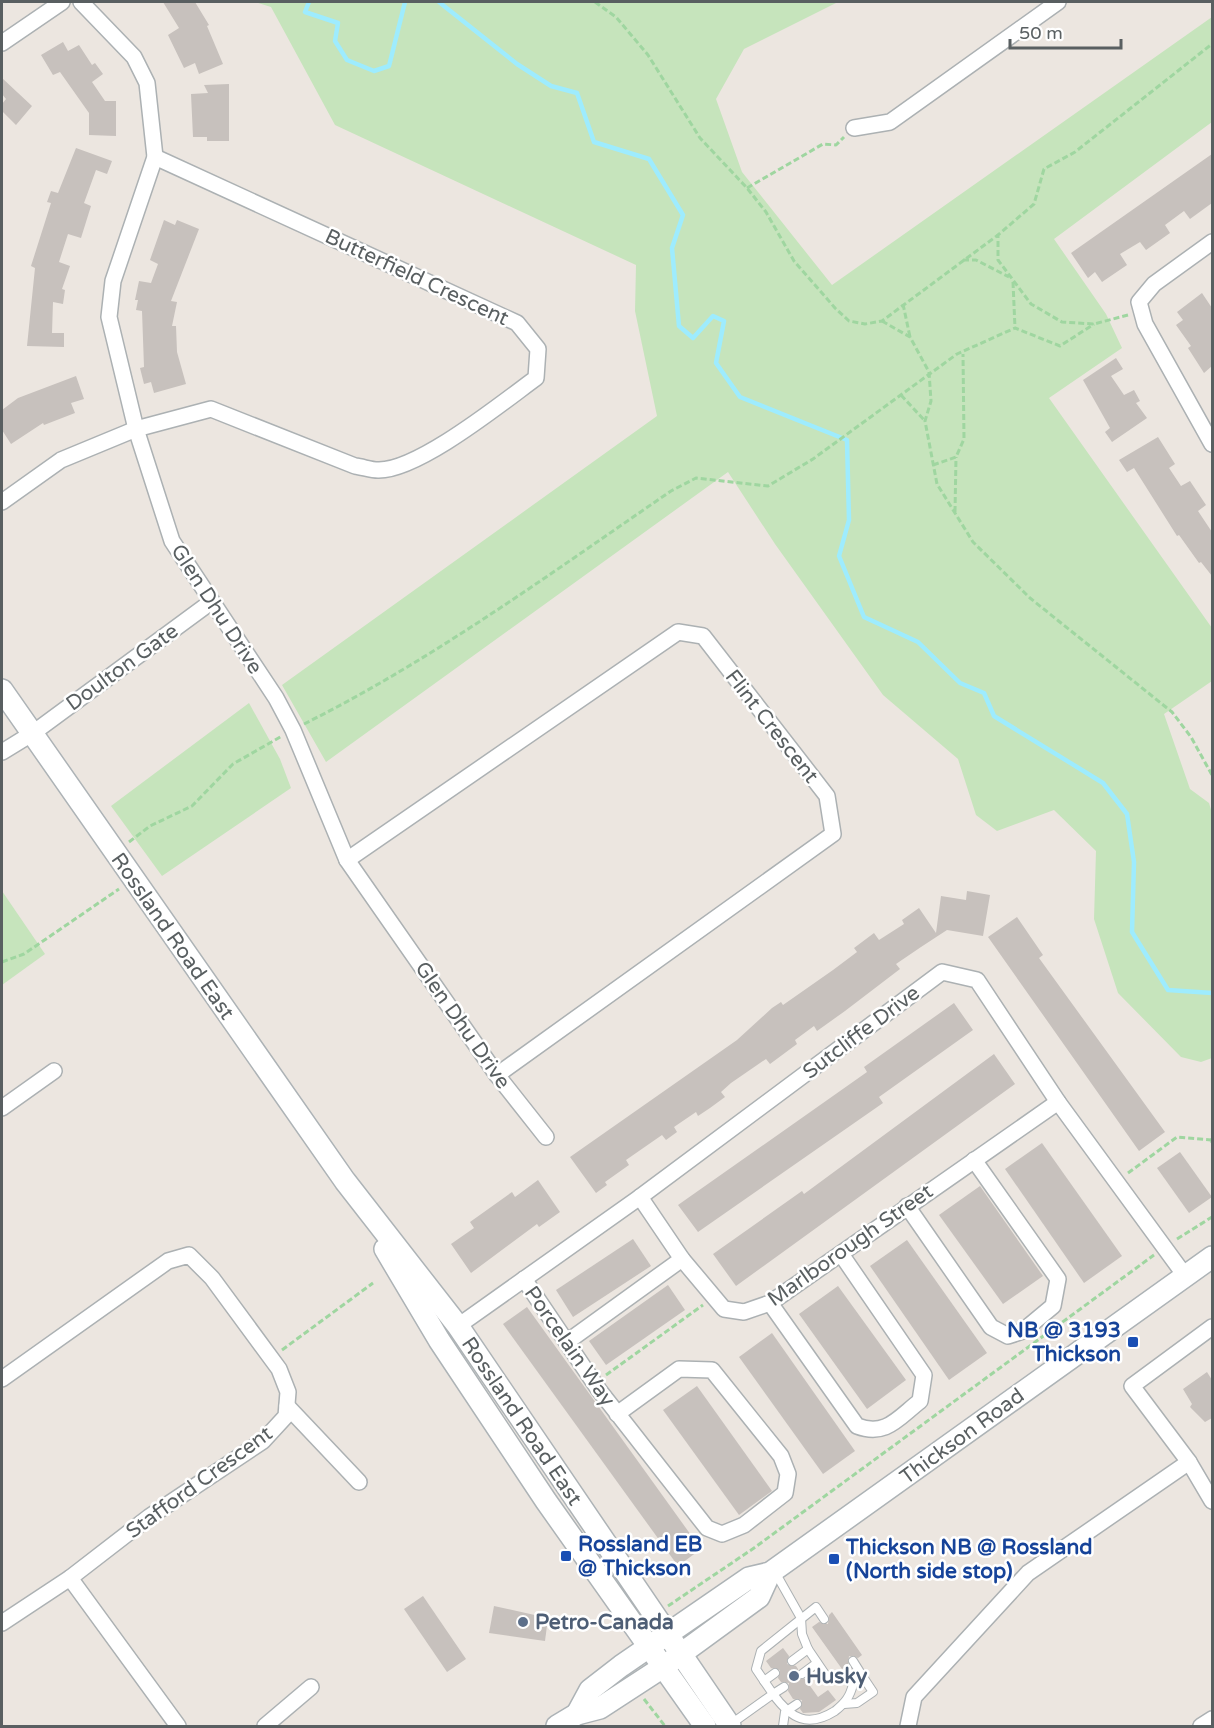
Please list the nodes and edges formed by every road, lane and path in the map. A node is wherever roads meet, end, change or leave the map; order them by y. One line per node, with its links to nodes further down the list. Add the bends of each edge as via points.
1 (62, 2): 5 (street)
2 (81, 2): 8 (street, Glen Dhu Drive, via 134,57 147,83)
3 (595, 2): 9 (path, via 616,17 648,55 700,138)
4 (1058, 2): 7 (street, via 890,122)
5 (2, 43)
6 (1212, 44): 10 (path, via 1074,152 1044,169 1034,204)
7 (854, 128): 9 (path, via 836,145 823,144)
8 (155, 157): 24 (street, Glen Dhu Drive, via 113,281 109,316); 24 (street, Butterfield Crescent, via 517,323 538,349 536,378 473,424 412,461 380,470 355,466 211,409)
9 (747, 188): 16 (path, via 794,261 835,308 849,321)
10 (998, 235): 12 (path); 13 (path, via 998,260)
11 (1212, 242): 15 (street, via 1154,284 1139,303)
12 (962, 261): 13 (path, via 976,260); 14 (path)
13 (1013, 280): 17 (path, via 1031,304 1062,322); 18 (path)
14 (903, 304): 16 (path); 19 (path)
15 (1141, 310): 17 (path); 25 (street, via 1145,324)
16 (882, 321): 19 (path)
17 (1094, 324): 18 (path, via 1060,346)
18 (1015, 328): 20 (path)
19 (910, 337): 21 (path)
20 (963, 354): 21 (path); 26 (path, via 964,439)
21 (929, 372): 22 (path); 23 (path, via 931,400)
22 (901, 395): 23 (path); 32 (path, via 813,459 768,486 696,478 671,491 454,640 370,691)
23 (925, 421): 27 (path)
24 (136, 429): 28 (street, via 61,460); 30 (street, Glen Dhu Drive, via 172,541)
25 (1212, 444)
26 (956, 457): 27 (path); 29 (path)
27 (933, 465): 29 (path, via 937,484)
28 (2, 502)
29 (955, 513): 35 (path, via 973,542 1030,598 1172,712)
30 (211, 602): 32 (street, Glen Dhu Drive); 33 (street, Doulton Gate)
31 (2, 690): 33 (main road, Rossland Road East)
32 (293, 730): 36 (path, via 233,764 192,806 150,826); 37 (street, Glen Dhu Drive)
33 (33, 733): 34 (street, Doulton Gate); 36 (main road, Rossland Road East)
34 (2, 752)
35 (1212, 775)
36 (115, 852): 38 (main road, Rossland Road East)
37 (347, 860): 41 (street, Glen Dhu Drive); 41 (street, Flint Crescent, via 678,632 703,636 827,796 833,834)
38 (134, 880): 39 (path, via 24,954); 47 (main road, Rossland Road East)
39 (2, 962)
40 (54, 1071): 43 (street)
41 (497, 1075): 44 (street, Glen Dhu Drive)
42 (1058, 1102): 46 (street, Marlborough Street); 48 (street, Sutcliffe Drive); 49 (street, Sutcliffe Drive, via 977,980 942,972)
43 (2, 1108)
44 (546, 1137)
45 (1212, 1140): 48 (path, via 1177,1137)
46 (974, 1160): 50 (street, Marlborough Street); 50 (street, via 1058,1279 1053,1306 1023,1331 1008,1336 991,1327)
47 (345, 1181): 62 (main road, Rossland Road East); 80 (main road, Rossland Road East, via 439,1340)
48 (1116, 1181): 57 (street, Sutcliffe Drive)
49 (640, 1197): 55 (street, Marlborough Street); 58 (street, Sutcliffe Drive)
50 (907, 1206): 53 (street, Marlborough Street)
51 (1212, 1216): 52 (path)
52 (1184, 1234)
53 (840, 1254): 61 (street, Marlborough Street); 61 (street, via 924,1375 920,1401 888,1427 872,1432 857,1426)
54 (1212, 1257): 57 (main road, Thickson Road)
55 (682, 1259): 60 (street, Marlborough Street); 64 (street)
56 (1148, 1260): 75 (path, via 754,1548 668,1606)
57 (1186, 1276): 73 (main road, Thickson Road)
58 (524, 1279): 62 (street, Sutcliffe Drive); 64 (street, Porcelain Way)
59 (373, 1283): 65 (path)
60 (714, 1297): 61 (street, Marlborough Street, via 724,1309 744,1312); 67 (path)
61 (770, 1303)
62 (458, 1326): 79 (main road, Rossland Road East)
63 (1212, 1327): 70 (street, via 1132,1386)
64 (567, 1342): 67 (street, Porcelain Way)
65 (271, 1358): 66 (street, Stafford Crescent, via 212,1278 189,1255 168,1261); 68 (street, Stafford Crescent, via 288,1392)
66 (2, 1379)
67 (595, 1384): 69 (street, Porcelain Way)
68 (287, 1406): 71 (street); 74 (street, Stafford Crescent, via 286,1416 263,1441 149,1517)
69 (617, 1414): 69 (street, Porcelain Way, via 707,1528 722,1534 744,1525 785,1493 788,1474 781,1456 712,1370 679,1369)
70 (1189, 1462): 72 (street); 109 (street, via 1028,1573 914,1697)
71 (359, 1482)
72 (1212, 1501)
73 (772, 1572): 76 (lane); 79 (main road, Thickson Road, via 749,1578); 82 (main road, Thickson Road, via 759,1597)
74 (70, 1578): 78 (street, Stafford Crescent); 102 (street)
75 (661, 1604)
76 (801, 1618): 77 (lane, via 816,1607); 81 (lane); 90 (lane, via 758,1657 756,1669)
77 (824, 1619)
78 (2, 1623)
79 (667, 1633): 80 (main road, Thickson Road); 82 (main road, Rossland Road East)
80 (648, 1646): 86 (main road, Rossland Road East); 99 (main road, Thickson Road, via 590,1690)
81 (808, 1649): 83 (lane); 85 (lane)
82 (682, 1653): 86 (main road, Thickson Road); 107 (main road, Rossland Road East)
83 (792, 1661)
84 (852, 1661): 89 (lane)
85 (818, 1663): 88 (lane); 91 (lane, via 829,1680 842,1677)
86 (663, 1667): 99 (main road, Thickson Road, via 600,1708); 106 (main road, Rossland Road East)
87 (774, 1673): 90 (lane)
88 (802, 1674)
89 (864, 1677): 91 (lane); 97 (lane, via 873,1692 857,1703)
90 (764, 1681): 94 (lane)
91 (853, 1684): 97 (lane)
92 (311, 1687): 103 (street)
93 (784, 1687): 94 (lane)
94 (773, 1694): 98 (lane); 107 (lane)
95 (642, 1697): 105 (path)
96 (797, 1704): 98 (lane)
97 (844, 1704): 101 (lane)
98 (785, 1712): 101 (lane); 108 (lane)
99 (577, 1714): 104 (main road, Thickson Road)
100 (1212, 1719): 110 (street)
101 (820, 1724)
102 (178, 1726)
103 (265, 1726)
104 (557, 1726)
105 (664, 1726)
106 (705, 1726)
107 (730, 1726)
108 (783, 1726)
109 (908, 1726)
110 (1201, 1726)

